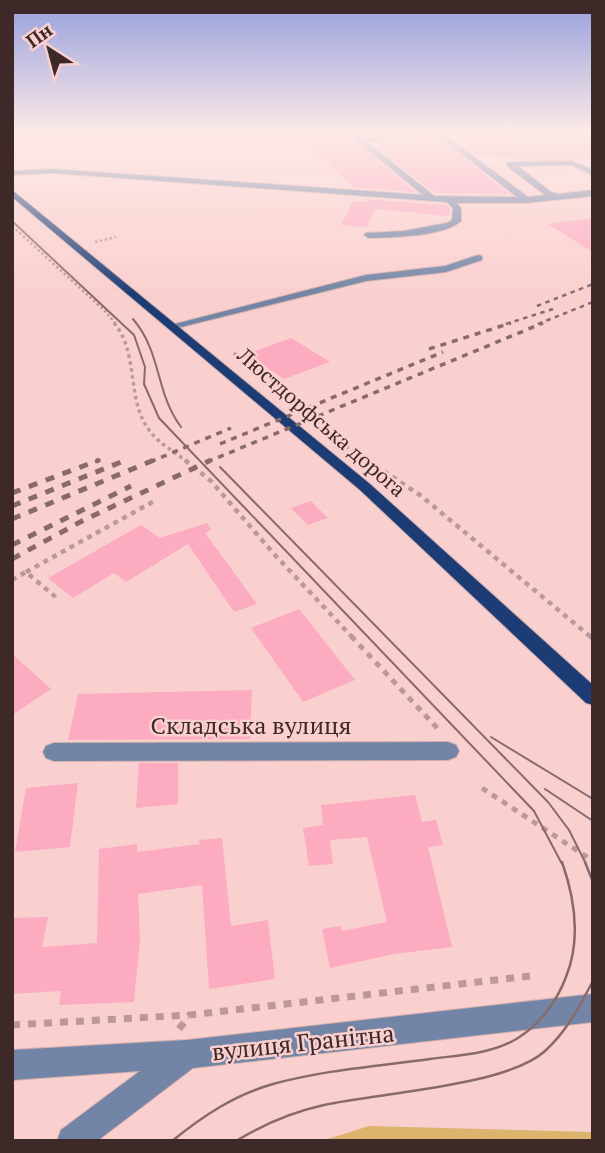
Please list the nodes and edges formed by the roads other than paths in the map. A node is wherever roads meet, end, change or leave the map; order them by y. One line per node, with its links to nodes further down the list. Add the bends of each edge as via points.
1 (267, 187): 8 (street)
2 (418, 187): 8 (street)
3 (509, 187): 10 (street)
4 (539, 187): 7 (street)
5 (12, 191): 13 (main road, Люстдорфська дорога)
6 (593, 193): 7 (street)
7 (558, 197): 10 (street)
8 (432, 199): 9 (street)
9 (450, 200): 10 (street); 11 (street, via 457,208 456,221 450,225)
10 (526, 200)
11 (369, 235)
12 (478, 258): 13 (street, via 446,270 366,278)
13 (173, 326): 14 (main road, Люстдорфська дорога, via 365,488)
14 (593, 697)
15 (448, 751): 16 (street, Складська вулиця)
16 (54, 752)
17 (593, 1007): 18 (street, вулиця Гранітна)
18 (187, 1054): 19 (street, вулиця Гранітна); 20 (street)
19 (12, 1065)
20 (72, 1141)

